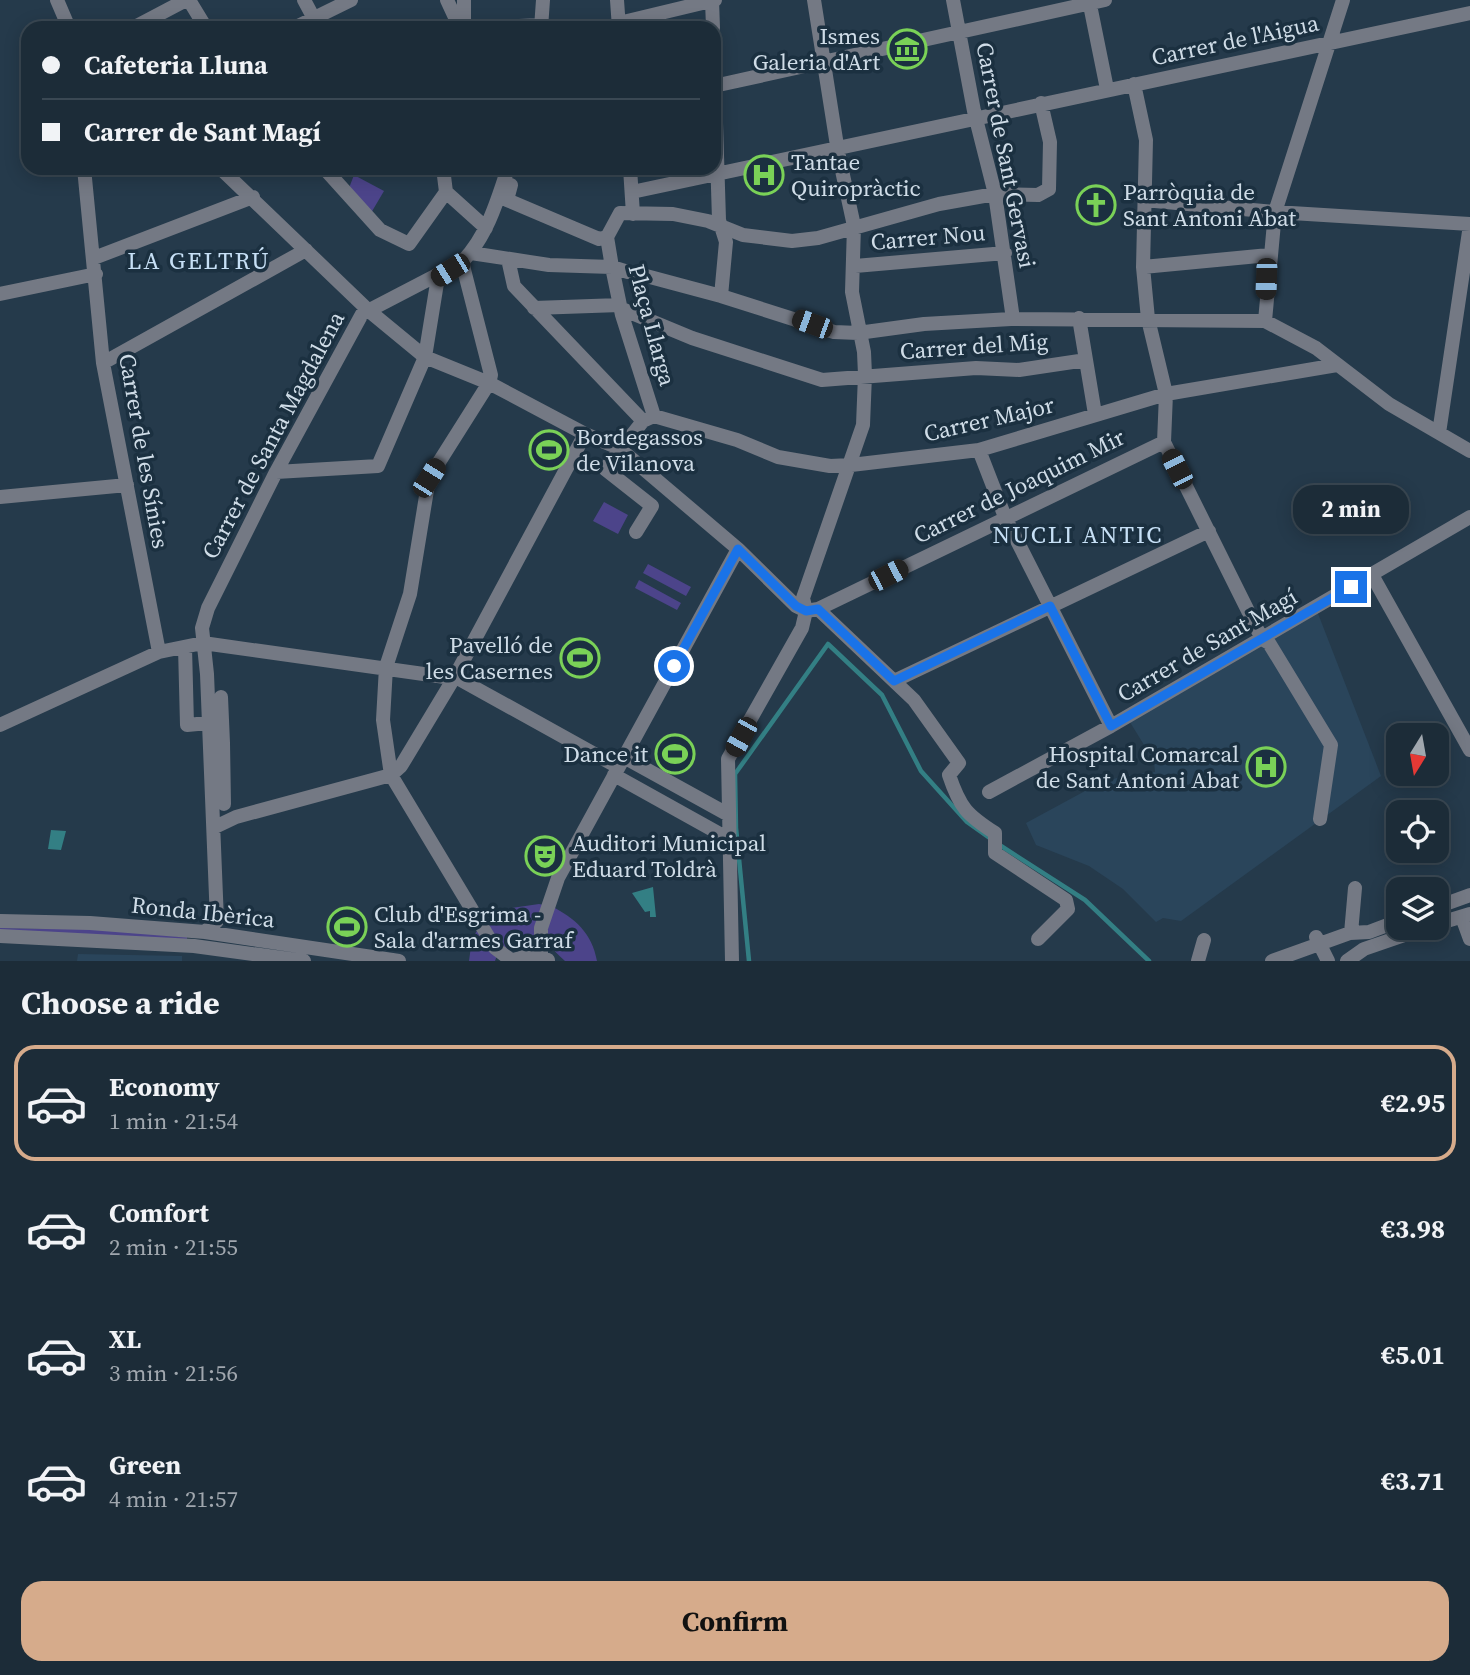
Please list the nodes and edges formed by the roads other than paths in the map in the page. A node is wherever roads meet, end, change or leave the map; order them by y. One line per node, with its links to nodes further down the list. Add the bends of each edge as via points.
1 (188, 0): 17 (street); 18 (street)
2 (304, 0): 19 (street)
3 (351, 0): 20 (street)
4 (447, 0): 21 (street)
5 (464, 0): 22 (street)
6 (543, 0): 23 (street)
7 (617, 0): 24 (street)
8 (713, 0): 25 (street); 26 (street)
9 (814, 0): 29 (street)
10 (953, 0): 27 (street, Carrer de Sant Gervasi)
11 (1105, 0): 14 (street)
12 (1343, 0): 28 (street)
13 (61, 2): 16 (street)
14 (1089, 2): 27 (street); 32 (street)
15 (1470, 13): 28 (street, Carrer de l'Aigua)
16 (67, 21)
17 (147, 21)
18 (202, 21)
19 (315, 21)
20 (319, 21)
21 (458, 21)
22 (462, 21)
23 (541, 21)
24 (619, 21)
25 (637, 21)
26 (713, 21)
27 (959, 32): 29 (street); 34 (street, Carrer de Sant Gervasi)
28 (1330, 43): 30 (street, Carrer de l'Aigua); 49 (street)
29 (824, 62): 31 (street); 35 (street)
30 (1133, 84): 32 (street, Carrer de l'Aigua); 48 (street, via 1146,140)
31 (721, 85)
32 (1107, 89): 33 (street, Carrer de l'Aigua)
33 (1041, 103): 34 (street, Carrer de l'Aigua); 46 (street, via 1050,142 1049,189 1038,195)
34 (976, 118): 35 (street, Carrer de l'Aigua); 46 (street, Carrer de Sant Gervasi)
35 (841, 147): 43 (street, Carrer de l'Aigua); 53 (street)
36 (85, 175): 60 (street, Carrer de les Sínies)
37 (234, 175): 47 (street)
38 (331, 175): 44 (street, via 380,230 409,244)
39 (444, 175): 44 (street)
40 (506, 175): 54 (street)
41 (513, 175): 55 (street, via 507,201 599,239)
42 (631, 175): 45 (street)
43 (717, 176): 45 (street, Carrer de l'Aigua); 52 (street)
44 (445, 188): 54 (street)
45 (632, 192): 50 (street)
46 (995, 194): 53 (street); 57 (street, Carrer de Sant Gervasi)
47 (253, 197): 56 (street); 60 (street)
48 (1144, 200): 49 (street); 64 (street)
49 (1275, 212): 51 (street); 58 (street)
50 (634, 214): 52 (street, via 673,214); 55 (street, via 620,213)
51 (1470, 224): 86 (street)
52 (723, 226): 53 (street, via 743,235 792,241); 68 (street)
53 (854, 226): 63 (street)
54 (486, 228): 59 (street)
55 (607, 237): 62 (street, Plaça Llarga)
56 (306, 250): 71 (street); 79 (street)
57 (1005, 253): 63 (street, Carrer Nou); 73 (street, Carrer de Sant Gervasi)
58 (1269, 255): 64 (street); 75 (street)
59 (466, 257): 61 (street); 66 (street, Carrer de Santa Magdalena); 82 (street, via 489,358)
60 (94, 258): 65 (street, Carrer de les Sínies)
61 (508, 259): 62 (street); 70 (street, via 514,286)
62 (612, 267): 68 (street); 69 (street, Plaça Llarga)
63 (855, 267): 76 (street, via 852,292)
64 (1143, 267): 74 (street)
65 (96, 274): 67 (street); 79 (street, Carrer de les Sínies)
66 (438, 277): 71 (street, Carrer de Santa Magdalena); 77 (street)
67 (0, 294)
68 (721, 296): 76 (street, via 826,329)
69 (621, 307): 70 (street); 81 (street, Carrer del Mig, via 691,338 822,380); 85 (street, Plaça Llarga)
70 (534, 308): 85 (street)
71 (368, 310): 77 (street); 93 (street, Carrer de Santa Magdalena)
72 (1079, 318): 73 (street); 74 (street); 78 (street)
73 (1013, 319): 76 (street)
74 (1148, 319): 75 (street); 83 (street)
75 (1265, 321): 80 (street, via 1316,348)
76 (858, 333): 81 (street)
77 (425, 357): 82 (street); 93 (street, via 378,466)
78 (1086, 359): 81 (street, Carrer del Mig, via 1019,370 976,368); 84 (street)
79 (103, 363): 94 (street, Carrer de les Sínies)
80 (1337, 365): 83 (street, Carrer Major); 86 (street)
81 (864, 379): 92 (street, via 863,425)
82 (489, 383): 87 (street); 109 (street, via 429,478 412,583)
83 (1166, 394): 84 (street, Carrer Major); 88 (street)
84 (1095, 414): 90 (street, Carrer Major)
85 (649, 419): 89 (street); 92 (street, Carrer Major, via 737,440 778,457)
86 (1439, 433): 91 (street)
87 (584, 434): 89 (street); 110 (street)
88 (1164, 442): 96 (street, Carrer de Joaquim Mir); 98 (street)
89 (619, 448): 99 (street, via 605,469 652,506); 100 (street)
90 (979, 450): 92 (street, Carrer Major); 96 (street)
91 (1470, 451)
92 (851, 465): 103 (street, via 803,598)
93 (276, 472): 104 (street, Carrer de Santa Magdalena)
94 (127, 485): 95 (street); 108 (street, Carrer de les Sínies)
95 (0, 497)
96 (1004, 517): 102 (street); 103 (street, Carrer de Joaquim Mir)
97 (1470, 517): 101 (street, Carrer de Sant Magí)
98 (1209, 531): 102 (street); 105 (street)
99 (636, 532)
100 (738, 549): 103 (street, via 796,606); 118 (street)
101 (1372, 575): 105 (street, Carrer de Sant Magí); 117 (street)
102 (1050, 606): 111 (street); 115 (street)
103 (812, 610): 111 (street); 122 (street, via 728,759)
104 (202, 628): 106 (street, Carrer de Santa Magdalena); 107 (street)
105 (1262, 639): 115 (street, Carrer de Sant Magí); 123 (street, via 1269,643 1331,745)
106 (203, 643): 107 (street); 109 (street); 113 (street, Carrer de Santa Magdalena)
107 (185, 647): 108 (street); 113 (street, via 187,725)
108 (159, 652): 114 (street)
109 (387, 667): 110 (street); 119 (street, via 383,720)
110 (454, 678): 118 (street); 119 (street)
111 (894, 681): 136 (street, via 914,700 959,763 950,775 957,799 968,815 995,833 995,853 1066,900 1068,909)
112 (222, 697): 116 (street)
113 (208, 723): 116 (street, Carrer de Santa Magdalena)
114 (0, 725)
115 (1111, 726): 120 (street, Carrer de Sant Magí)
116 (216, 744): 121 (street); 124 (street)
117 (1470, 749)
118 (618, 766): 122 (street); 125 (street); 142 (street, via 552,892 541,928)
119 (391, 775): 124 (street, via 236,817); 143 (street, via 495,948)
120 (989, 792)
121 (224, 804)
122 (729, 815): 125 (street)
123 (1320, 820)
124 (215, 827): 134 (street, via 217,921)
125 (729, 839): 146 (street)
126 (1355, 888): 133 (street)
127 (1470, 895): 128 (street)
128 (1449, 903)
129 (1466, 915): 130 (street); 137 (street)
130 (1449, 920)
131 (0, 921): 134 (street, Ronda Ibèrica)
132 (1386, 926): 133 (street, via 1369,932)
133 (1352, 927): 139 (street)
134 (205, 932): 145 (street, Ronda Ibèrica)
135 (0, 936): 141 (street, Ronda Ibèrica)
136 (1038, 939)
137 (1470, 939)
138 (1204, 940): 147 (street)
139 (1317, 940): 148 (street); 149 (street)
140 (1390, 940): 150 (street)
141 (223, 955): 144 (street, Ronda Ibèrica)
142 (545, 959): 143 (street, via 531,955)
143 (510, 960)
144 (304, 961)
145 (399, 961)
146 (732, 961)
147 (1198, 961)
148 (1272, 961)
149 (1328, 961)
150 (1347, 961)

